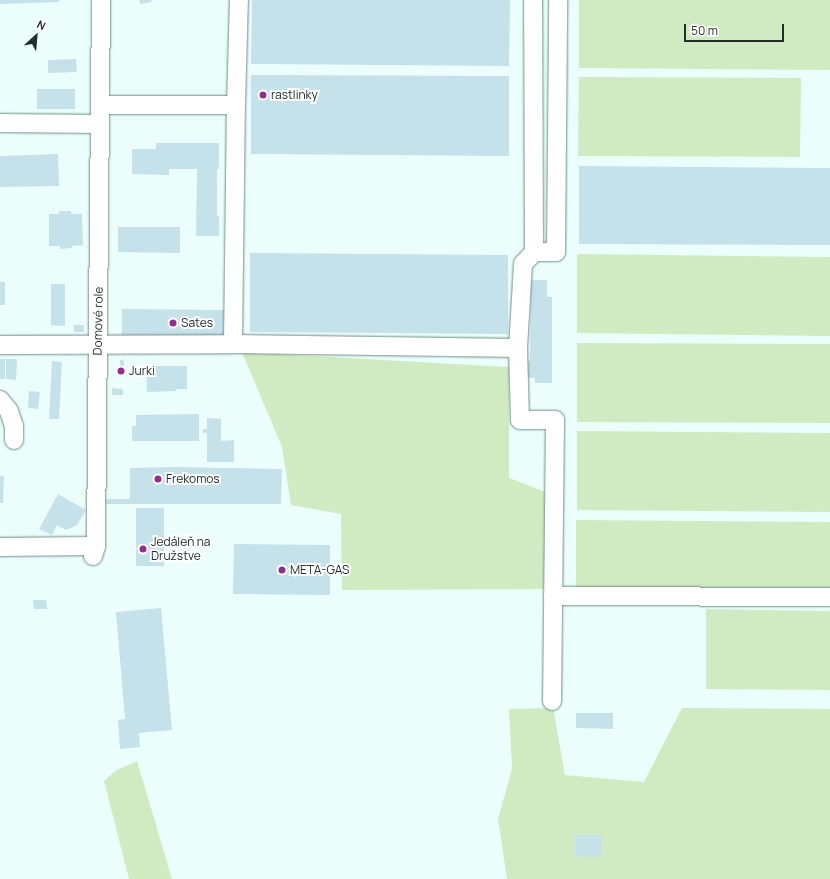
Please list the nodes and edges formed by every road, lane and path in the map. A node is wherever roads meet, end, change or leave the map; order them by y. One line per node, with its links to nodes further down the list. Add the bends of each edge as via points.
1 (101, 0): 6 (street, Domové role)
2 (239, 0): 5 (street)
3 (534, 0): 9 (street)
4 (558, 0): 9 (street, via 556,252)
5 (236, 105): 6 (street); 10 (street)
6 (100, 106): 8 (street, Domové role)
7 (0, 124): 8 (street)
8 (100, 124): 12 (street, Domové role)
9 (534, 252): 13 (street, via 523,264)
10 (233, 344): 12 (street); 13 (street)
11 (0, 345): 12 (street)
12 (98, 345): 16 (street, Domové role, via 95,551)
13 (518, 348): 17 (street, via 520,420 555,420)
14 (0, 400): 15 (street, via 9,411 14,426)
15 (14, 440)
16 (0, 547)
17 (553, 596): 18 (street); 19 (street)
18 (830, 597)
19 (552, 701)

